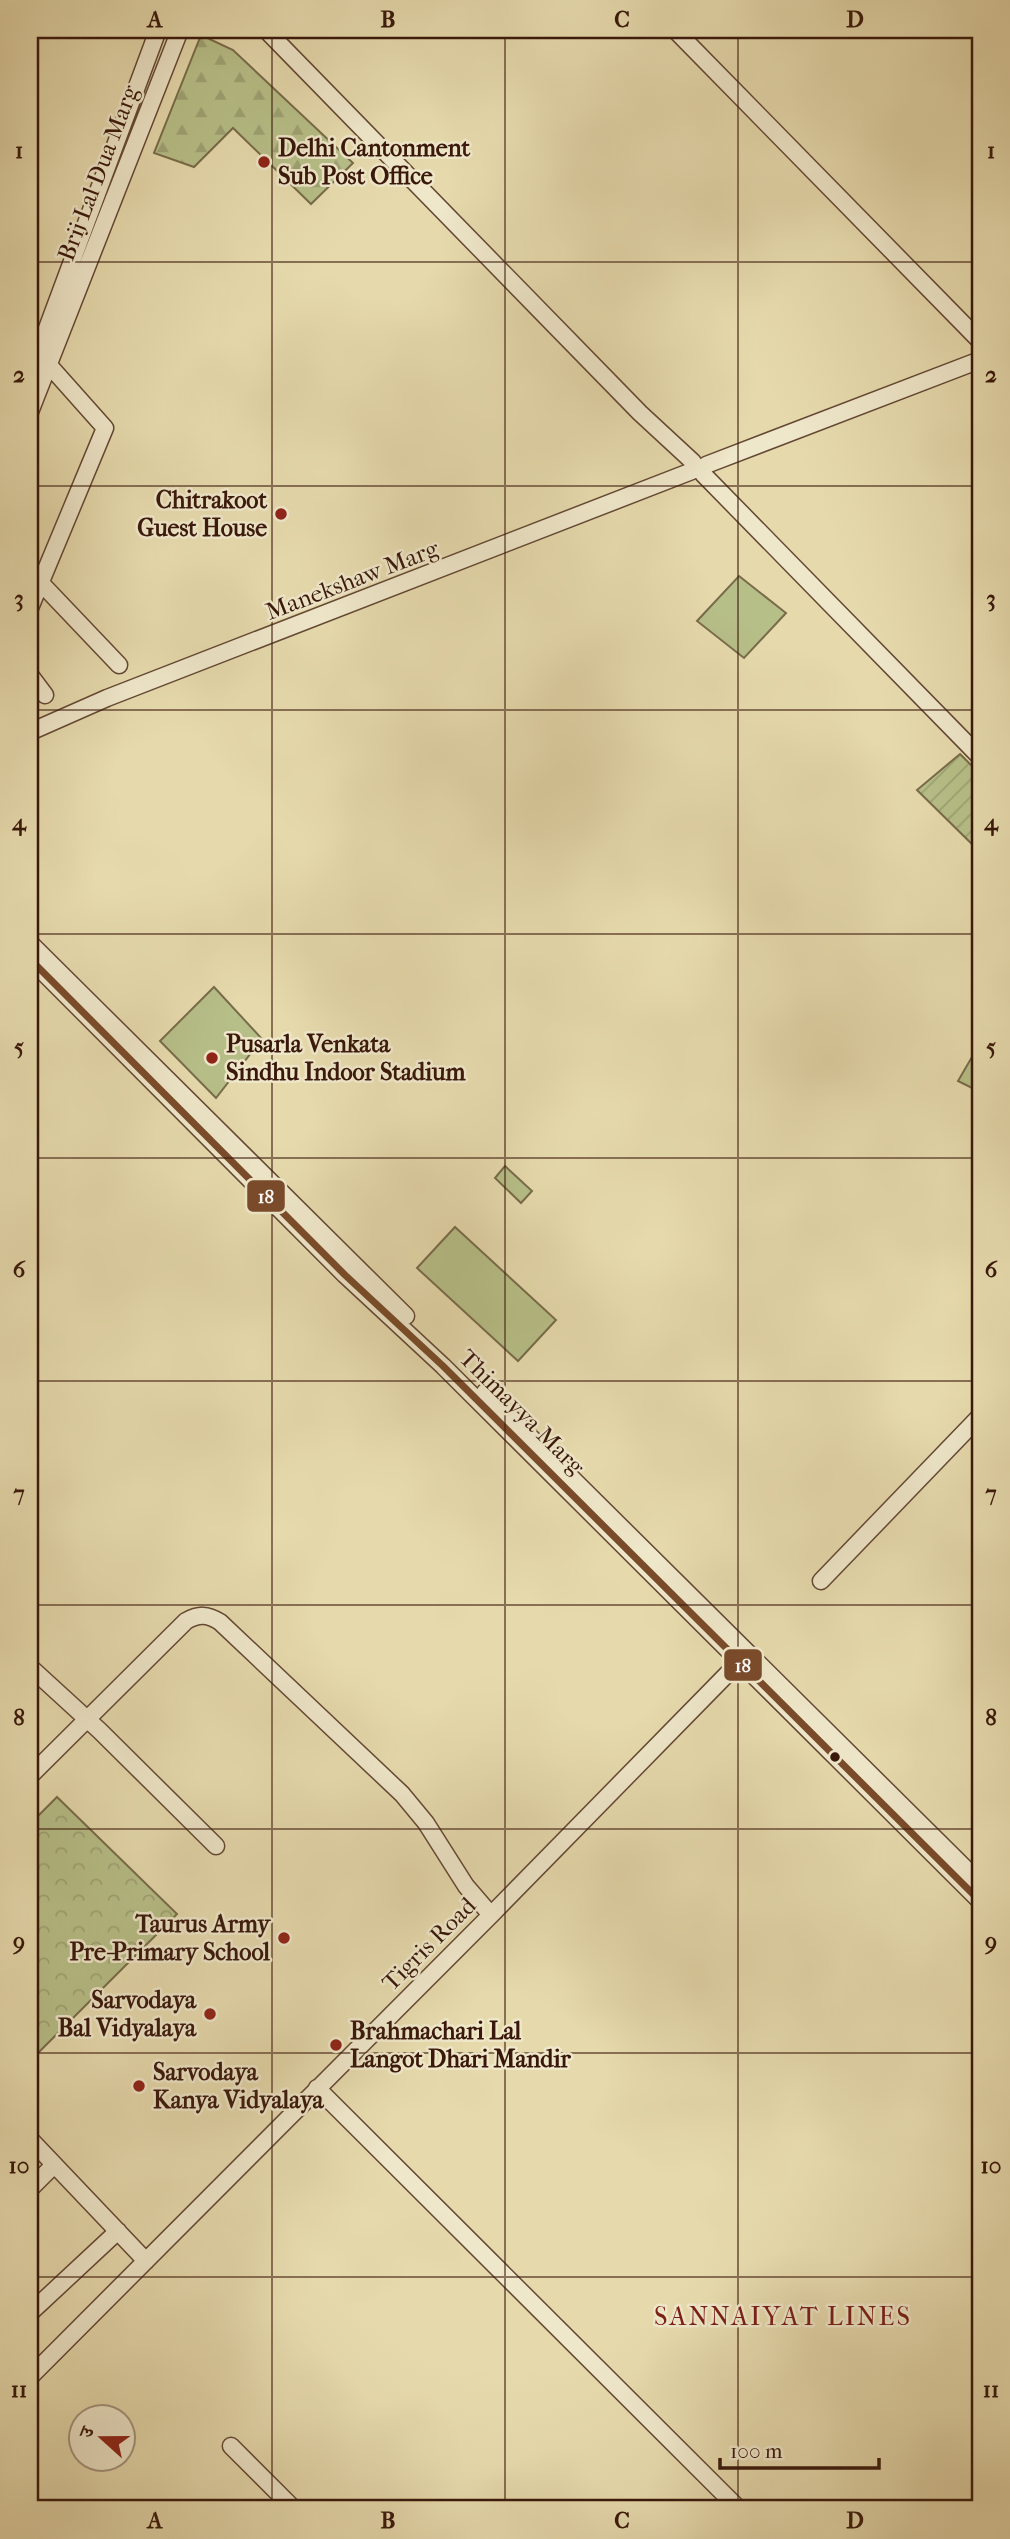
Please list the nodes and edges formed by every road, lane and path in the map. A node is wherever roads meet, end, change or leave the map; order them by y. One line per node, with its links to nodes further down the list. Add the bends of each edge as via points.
1 (158, 30): 5 (street, Brij Lal Dua Marg)
2 (180, 30): 9 (street, Brij Lal Dua Marg)
3 (266, 30): 12 (street)
4 (675, 30): 7 (street)
5 (47, 327): 6 (street); 10 (street, Brij Lal Dua Marg)
6 (30, 335)
7 (980, 341)
8 (980, 360): 12 (street, Manekshaw Marg)
9 (48, 365): 11 (street, Brij Lal Dua Marg); 13 (street, via 105,428)
10 (30, 374)
11 (30, 412)
12 (699, 468): 18 (street, Manekshaw Marg); 19 (street)
13 (40, 582): 14 (street); 15 (street)
14 (30, 608)
15 (120, 665)
16 (30, 675): 17 (street)
17 (46, 695)
18 (30, 732)
19 (980, 757)
20 (30, 943): 22 (street, Thimayya Marg)
21 (30, 959): 22 (street, Thimayya Marg)
22 (350, 1271): 25 (street, Thimayya Marg); 30 (street, Thimayya Marg, via 513,1419)
23 (980, 1416): 24 (street)
24 (821, 1581)
25 (740, 1661): 31 (street, Thimayya Marg); 32 (street, Tigris Road)
26 (30, 1667): 27 (street)
27 (85, 1720): 28 (street); 29 (street); 32 (street, via 186,1621 197,1615 210,1616 402,1794)
28 (30, 1776)
29 (216, 1846)
30 (980, 1883)
31 (980, 1900)
32 (491, 1915): 33 (street, Tigris Road)
33 (317, 2088): 38 (street, Tigris Road); 43 (street)
34 (30, 2139): 35 (street)
35 (54, 2165): 36 (street); 37 (street)
36 (30, 2189)
37 (118, 2231): 38 (street); 39 (street)
38 (146, 2261): 40 (street, Tigris Road)
39 (30, 2313)
40 (30, 2377)
41 (231, 2446): 42 (street)
42 (294, 2509)
43 (739, 2509)

